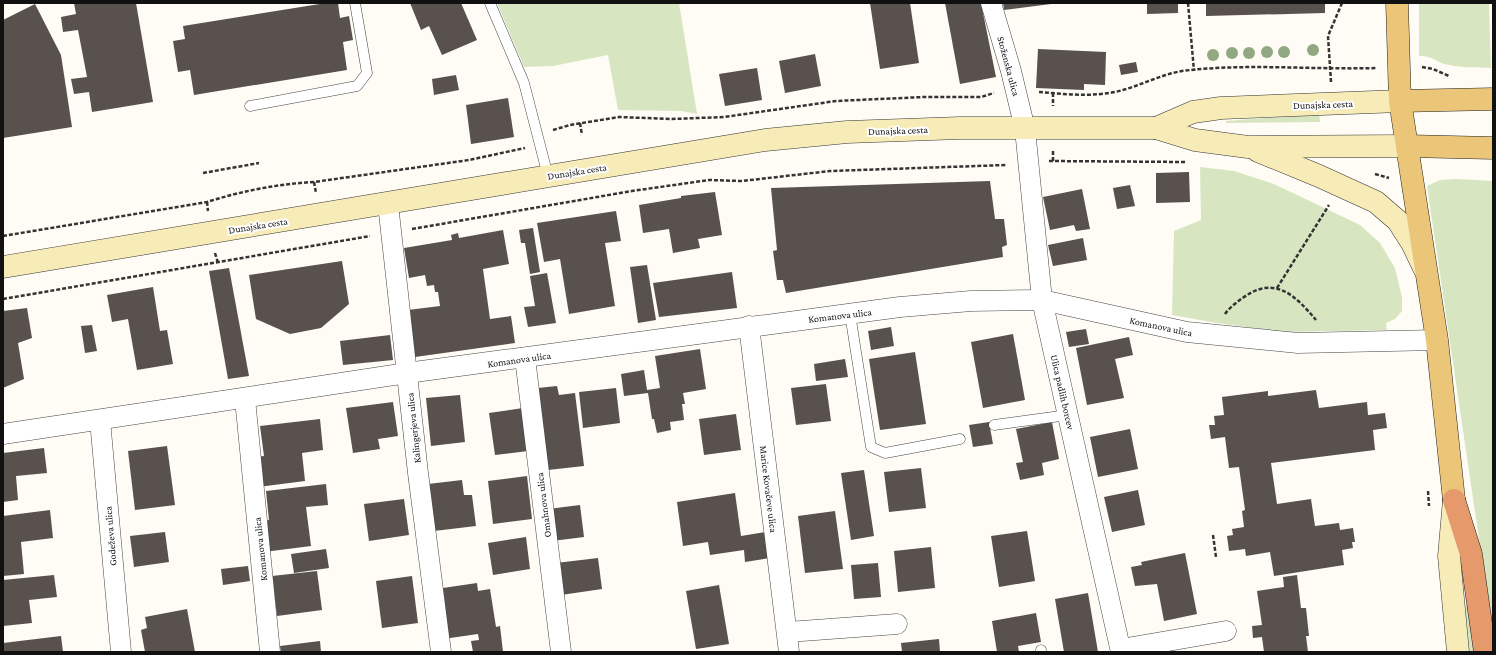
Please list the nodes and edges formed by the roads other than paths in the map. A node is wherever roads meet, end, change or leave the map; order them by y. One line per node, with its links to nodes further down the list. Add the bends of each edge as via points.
1 (356, 3): 7 (lane, via 367,73 357,86)
2 (490, 3): 13 (lane, via 524,83)
3 (992, 3): 8 (street, Stoženska ulica)
4 (1398, 3): 6 (main road)
5 (1493, 99): 6 (main road, Dunajska cesta)
6 (1400, 101): 9 (main road, Dunajska cesta, via 1221,108 1193,112); 10 (main road)
7 (250, 106)
8 (1025, 128): 9 (main road, Dunajska cesta); 13 (main road, Dunajska cesta, via 847,132 765,140); 17 (street, Ulica padlih borcev)
9 (1156, 128): 11 (main road, Dunajska cesta, via 1195,140)
10 (1407, 146): 11 (main road, Dunajska cesta); 12 (main road, Dunajska cesta); 16 (main road)
11 (1248, 147): 16 (main road, via 1376,202 1398,221)
12 (1493, 148)
13 (548, 176): 14 (main road, Dunajska cesta)
14 (388, 204): 15 (main road, Dunajska cesta); 22 (street, Kalingerjeva ulica)
15 (3, 267)
16 (1426, 271): 20 (main road)
17 (1042, 300): 18 (street, Komanova ulica, via 971,301); 20 (street, Komanova ulica, via 1210,336 1298,343); 24 (street, Ulica padlih borcev)
18 (850, 314): 19 (street, Komanova ulica); 28 (lane, via 870,447 885,453)
19 (749, 326): 21 (street, Komanova ulica); 32 (street, Marice Kovačeve ulica)
20 (1437, 340): 29 (main road)
21 (526, 358): 22 (street, Komanova ulica); 37 (street, Omahnova ulica)
22 (407, 373): 23 (street, Komanova ulica); 36 (street, Kalingerjeva ulica)
23 (245, 399): 25 (street, Komanova ulica); 35 (street, Komanova ulica)
24 (1068, 415): 26 (lane); 33 (street, Ulica padlih borcev)
25 (100, 420): 27 (street, Komanova ulica); 34 (street, Godeževa ulica)
26 (994, 425)
27 (3, 434)
28 (960, 439)
29 (1454, 500): 39 (main road, via 1449,556); 40 (highway, via 1472,554)
30 (897, 624): 32 (street)
31 (1226, 631): 33 (street)
32 (788, 632): 38 (street, Marice Kovačeve ulica)
33 (1121, 650)
34 (121, 652)
35 (270, 652)
36 (441, 652)
37 (561, 652)
38 (790, 652)
39 (1458, 652)
40 (1486, 652)

